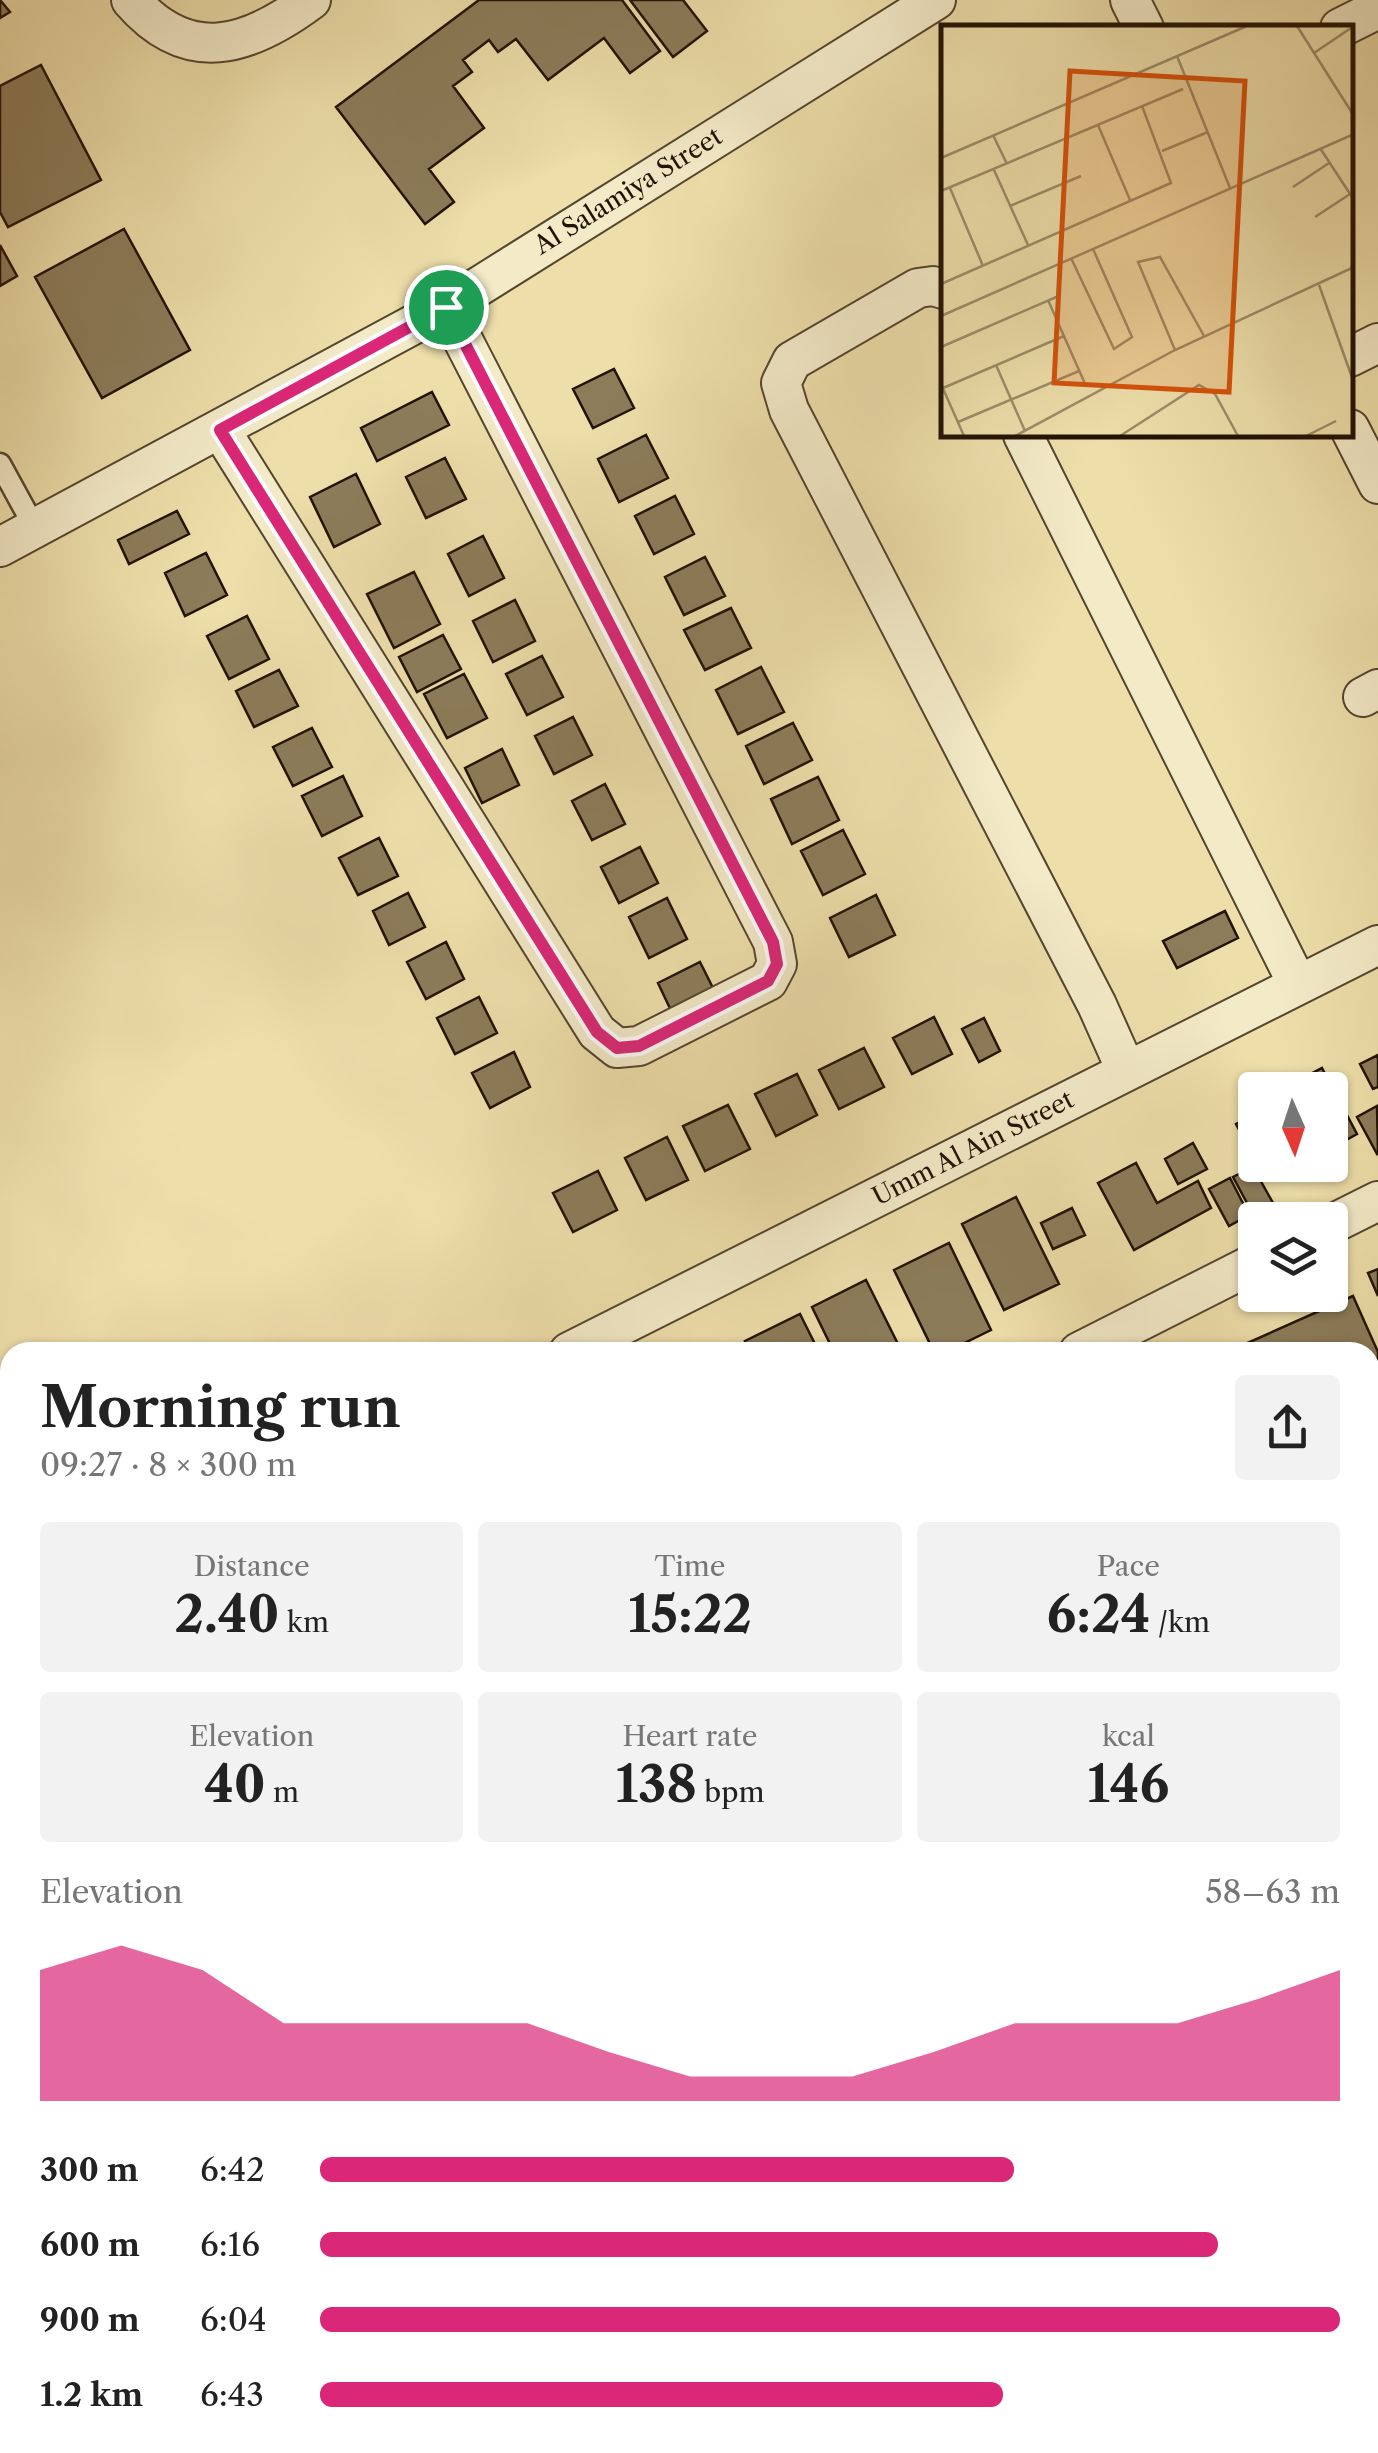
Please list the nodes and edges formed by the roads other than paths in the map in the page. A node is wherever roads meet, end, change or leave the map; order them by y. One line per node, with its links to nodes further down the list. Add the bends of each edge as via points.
1 (131, 0): 2 (street, via 150,22 190,42 240,41)
2 (311, 0)
3 (936, 0): 9 (street, Al Salamiya Street)
4 (1130, 0): 6 (street)
5 (1378, 9): 7 (street)
6 (1142, 25)
7 (1346, 25)
8 (941, 288): 21 (street, via 918,288 792,360 784,394)
9 (446, 307): 12 (street, Al Salamiya Street); 12 (street, via 773,942 777,964 768,981 639,1046 617,1048 597,1032)
10 (1378, 344): 11 (street)
11 (1353, 356)
12 (220, 430): 17 (street, Al Salamiya Street)
13 (1353, 435): 16 (street)
14 (1024, 438): 20 (street)
15 (0, 464): 17 (lane)
16 (1378, 484)
17 (36, 530): 18 (street, Al Salamiya Street)
18 (0, 547)
19 (1378, 944): 20 (street, Umm Al Ain Street)
20 (1298, 986): 21 (street, Umm Al Ain Street)
21 (1126, 1070): 25 (street, Umm Al Ain Street)
22 (1378, 1201): 23 (street)
23 (1348, 1216)
24 (1238, 1272): 26 (street)
25 (589, 1342)
26 (1098, 1342)

